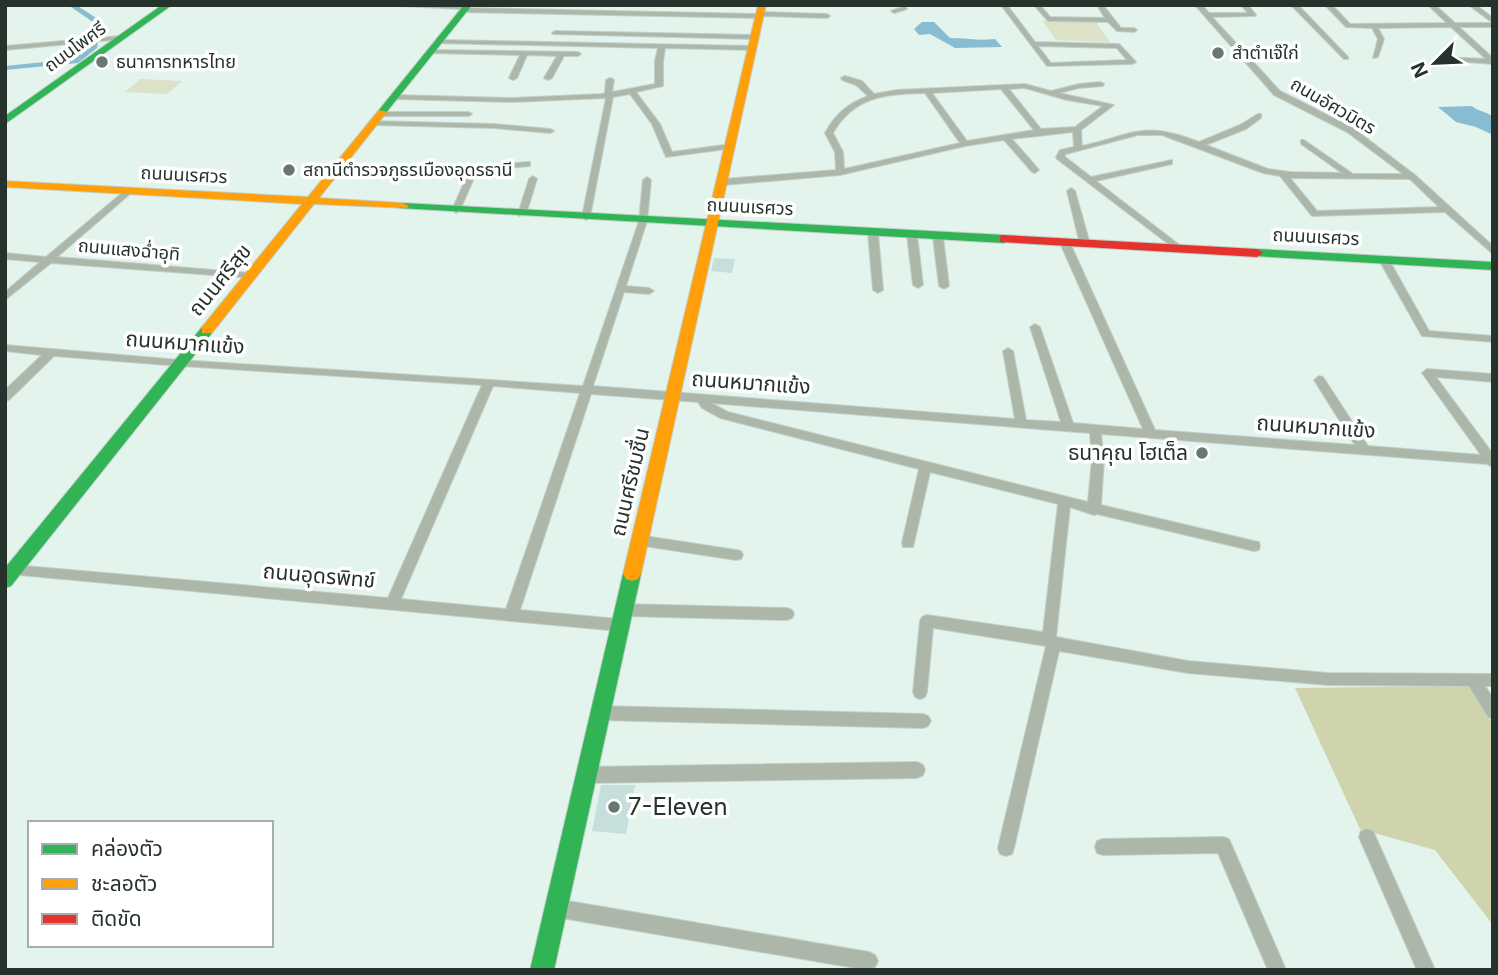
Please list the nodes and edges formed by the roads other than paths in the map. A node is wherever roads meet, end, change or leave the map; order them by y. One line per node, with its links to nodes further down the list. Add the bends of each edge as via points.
1 (168, 5): 25 (street, ถนนโพศรี)
2 (383, 5): 3 (street)
3 (402, 5): 13 (street)
4 (1004, 5): 27 (street)
5 (1037, 5): 19 (street, via 1048,19)
6 (1100, 5): 19 (street)
7 (1198, 5): 17 (street, ถนนอัศวมิตร)
8 (1244, 5): 17 (street, via 1253,15)
9 (1294, 5): 35 (street)
10 (1328, 5): 22 (street, via 1348,26)
11 (1431, 5): 21 (street)
12 (1473, 6): 20 (street)
13 (466, 7): 16 (street); 30 (street, ถนนศรีสุข)
14 (905, 8): 15 (street)
15 (894, 10)
16 (761, 12): 18 (street); 26 (street, ถนนศรีชมชื่น)
17 (1207, 15): 69 (street, ถนนอัศวมิตร, via 1277,93 1350,130)
18 (827, 16)
19 (1110, 20): 23 (street, via 1119,30)
20 (1493, 23): 21 (street)
21 (1455, 25): 22 (street); 36 (street, via 1493,62)
22 (1374, 26): 34 (street, via 1381,39)
23 (1135, 30)
24 (555, 33): 26 (street)
25 (121, 38): 29 (street); 53 (street, ถนนโพศรี)
26 (754, 43): 28 (street); 61 (street, ถนนศรีชมชื่น)
27 (1032, 44): 27 (street, via 1049,65 1132,62 1119,46)
28 (663, 46): 30 (street); 45 (street, via 659,86)
29 (5, 48)
30 (431, 51): 31 (street); 37 (street); 49 (street, ถนนศรีสุข)
31 (526, 53): 32 (street); 38 (street)
32 (562, 54): 33 (street); 39 (street)
33 (578, 54)
34 (1375, 57)
35 (1346, 58)
36 (1443, 60)
37 (502, 61)
38 (513, 78)
39 (548, 78)
40 (845, 78): 48 (street, via 859,83)
41 (610, 80): 47 (street)
42 (1100, 84): 46 (street)
43 (1004, 88): 44 (street); 46 (street, via 1025,86); 56 (street)
44 (926, 91): 48 (street); 59 (street)
45 (632, 92): 47 (street); 61 (street, via 656,124 669,155)
46 (1052, 93): 54 (street, via 1110,105)
47 (609, 95): 49 (street, via 512,100); 81 (street)
48 (872, 96): 66 (street, via 836,118 829,133 839,152)
49 (394, 97): 52 (street, ถนนศรีสุข)
50 (468, 114): 52 (street)
51 (1258, 116): 60 (street)
52 (377, 119): 55 (street); 77 (street, ถนนศรีสุข)
53 (5, 121)
54 (1077, 129): 56 (street); 62 (street)
55 (550, 131)
56 (1039, 132): 57 (street)
57 (1006, 137): 59 (street); 65 (street)
58 (1304, 142): 68 (street)
59 (965, 144): 66 (street)
60 (1199, 145): 62 (street, via 1152,129); 67 (street, via 1266,172)
61 (731, 146): 73 (street, ถนนศรีชมชื่น)
62 (1077, 149): 72 (street, via 1060,157)
63 (1169, 162): 72 (street)
64 (527, 164): 79 (street, via 474,169)
65 (1035, 170)
66 (840, 172): 73 (street)
67 (1283, 174): 68 (street); 78 (street, via 1315,214)
68 (1352, 177): 69 (street)
69 (1412, 177): 78 (street, ถนนอัศวมิตร)
70 (533, 179): 80 (street)
71 (647, 180): 82 (street)
72 (1090, 180): 89 (street)
73 (723, 182): 83 (street, ถนนศรีชมชื่น)
74 (5, 184): 75 (street, ถนนนเรศวร)
75 (128, 191): 77 (street, ถนนนเรศวร); 92 (street)
76 (1071, 191): 88 (street)
77 (310, 201): 79 (street, ถนนนเรศวร); 95 (street, ถนนศรีสุข)
78 (1445, 209): 90 (street, ถนนอัศวมิตร)
79 (456, 210): 80 (street, ถนนนเรศวร)
80 (522, 214): 81 (street, ถนนนเรศวร)
81 (586, 217): 82 (street, ถนนนเรศวร)
82 (643, 221): 83 (street, ถนนนเรศวร); 98 (street)
83 (713, 225): 84 (street, ถนนนเรศวร); 112 (street, ถนนศรีชมชื่น)
84 (873, 233): 85 (street, ถนนนเรศวร); 99 (street)
85 (912, 235): 86 (street, ถนนนเรศวร); 96 (street)
86 (939, 237): 87 (street, ถนนนเรศวร); 97 (street)
87 (1065, 243): 88 (street, ถนนนเรศวร); 118 (street)
88 (1085, 244): 89 (street, ถนนนเรศวร)
89 (1179, 249): 93 (street, ถนนนเรศวร)
90 (1493, 251)
91 (5, 256): 92 (street, ถนนแสงฉ่ำอุทิ)
92 (49, 259): 95 (street, ถนนแสงฉ่ำอุทิ); 101 (street)
93 (1384, 260): 94 (street, ถนนนเรศวร); 103 (street, via 1426,334)
94 (1493, 265)
95 (250, 276): 107 (street, ถนนศรีสุข)
96 (918, 285)
97 (944, 286)
98 (620, 289): 100 (street); 111 (street)
99 (878, 290)
100 (649, 291)
101 (5, 297)
102 (1035, 327): 116 (street)
103 (1493, 339)
104 (5, 348): 106 (street, ถนนหมากแข้ง)
105 (1008, 351): 115 (street)
106 (51, 352): 107 (street, ถนนหมากแข้ง); 113 (street)
107 (180, 363): 110 (street, ถนนหมากแข้ง); 128 (street, ถนนศรีสุข)
108 (1493, 378): 120 (street, via 1427,373)
109 (1319, 380): 119 (street)
110 (489, 382): 111 (street, ถนนหมากแข้ง); 129 (street)
111 (585, 389): 112 (street, ถนนหมากแข้ง); 131 (street)
112 (671, 396): 114 (street, ถนนหมากแข้ง); 124 (street, ถนนศรีชมชื่น)
113 (5, 397)
114 (702, 399): 115 (street, ถนนหมากแข้ง); 121 (street, via 724,415)
115 (1021, 424): 116 (street, ถนนหมากแข้ง)
116 (1068, 427): 117 (street, ถนนหมากแข้ง)
117 (1095, 429): 118 (street, ถนนหมากแข้ง); 123 (street)
118 (1151, 434): 119 (street, ถนนหมากแข้ง)
119 (1364, 450): 120 (street, ถนนหมากแข้ง)
120 (1492, 461)
121 (926, 465): 122 (street); 125 (street)
122 (1064, 503): 123 (street); 133 (street)
123 (1094, 510): 126 (street)
124 (638, 540): 127 (street); 132 (street, ถนนศรีชมชื่น)
125 (908, 543)
126 (1254, 546)
127 (736, 555)
128 (10, 575): 129 (street, ถนนอุดรพิทข์)
129 (392, 604): 131 (street, ถนนอุดรพิทข์)
130 (787, 614): 132 (street, ถนนอุดรพิทข์)
131 (511, 615): 132 (street, ถนนอุดรพิทข์)
132 (621, 617): 138 (street, ถนนศรีชมชื่น)
133 (1051, 642): 134 (street, via 1188,667 1315,678); 136 (street, via 927,621); 143 (street)
134 (1473, 680): 135 (street); 137 (street)
135 (1493, 680)
136 (920, 692)
137 (1493, 712)
138 (599, 713): 139 (street); 141 (street, ถนนศรีชมชื่น)
139 (923, 721)
140 (917, 770): 141 (street)
141 (586, 775): 145 (street, ถนนศรีชมชื่น)
142 (1367, 837): 149 (street)
143 (1006, 848)
144 (1103, 848): 148 (street, via 1223,845)
145 (556, 908): 146 (street); 147 (street, ถนนศรีชมชื่น)
146 (869, 961)
147 (542, 970)
148 (1277, 970)
149 (1426, 970)

